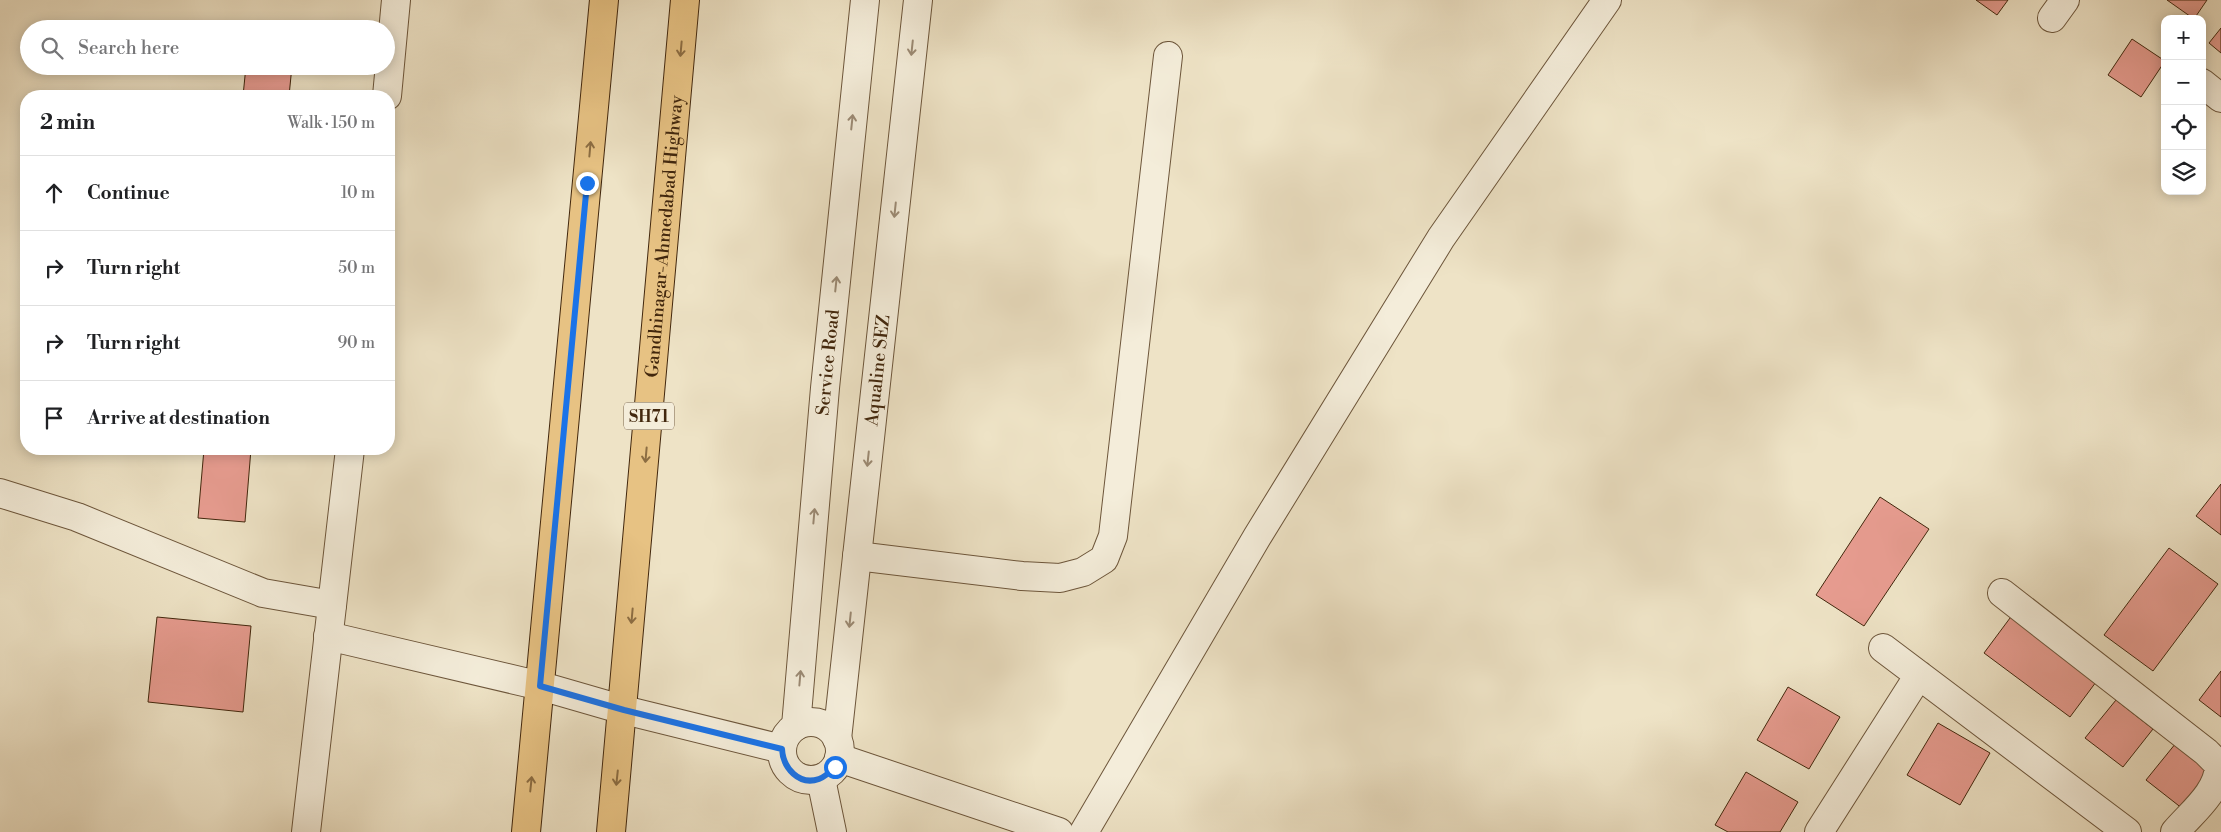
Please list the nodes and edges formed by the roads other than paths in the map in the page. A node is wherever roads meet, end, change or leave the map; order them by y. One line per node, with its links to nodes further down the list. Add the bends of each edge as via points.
1 (396, 0): 7 (street)
2 (604, 0): 21 (main road, one-way to 2)
3 (685, 0): 22 (main road, Gandhinagar-Ahmedabad Highway / SH71, one-way to 22)
4 (864, 0): 23 (street, Service Road, one-way to 4, via 825,388)
5 (918, 0): 15 (street, Aqualine SEZ, one-way to 15)
6 (1607, 0): 32 (street, via 1441,238 1262,528)
7 (394, 20)
8 (1168, 56): 15 (street, via 1113,536 1104,559 1083,572 1060,578)
9 (389, 75): 11 (street)
10 (2206, 86): 12 (street)
11 (388, 90)
12 (2221, 98)
13 (349, 455): 17 (street)
14 (0, 493): 17 (street, via 77,517 263,593)
15 (857, 556): 25 (street, Aqualine SEZ, one-way to 25)
16 (2002, 593): 35 (street, via 2219,765 2219,776 2212,790)
17 (332, 605): 18 (street)
18 (328, 636): 21 (street); 27 (street)
19 (1883, 648): 20 (street)
20 (1919, 675): 33 (street); 34 (street)
21 (540, 686): 22 (street); 28 (main road, one-way to 21)
22 (624, 710): 24 (street); 29 (main road, Gandhinagar-Ahmedabad Highway / SH71, one-way to 29)
23 (796, 726): 24 (street, via 789,732); 25 (street, via 805,722 824,726)
24 (782, 749): 26 (street, via 782,759 793,774 801,779)
25 (838, 749): 26 (street, via 835,767); 31 (street)
26 (820, 779): 30 (street)
27 (306, 832)
28 (526, 832)
29 (611, 832)
30 (832, 832)
31 (1059, 832)
32 (1084, 832)
33 (1819, 832)
34 (2127, 832)
35 (2175, 832)

